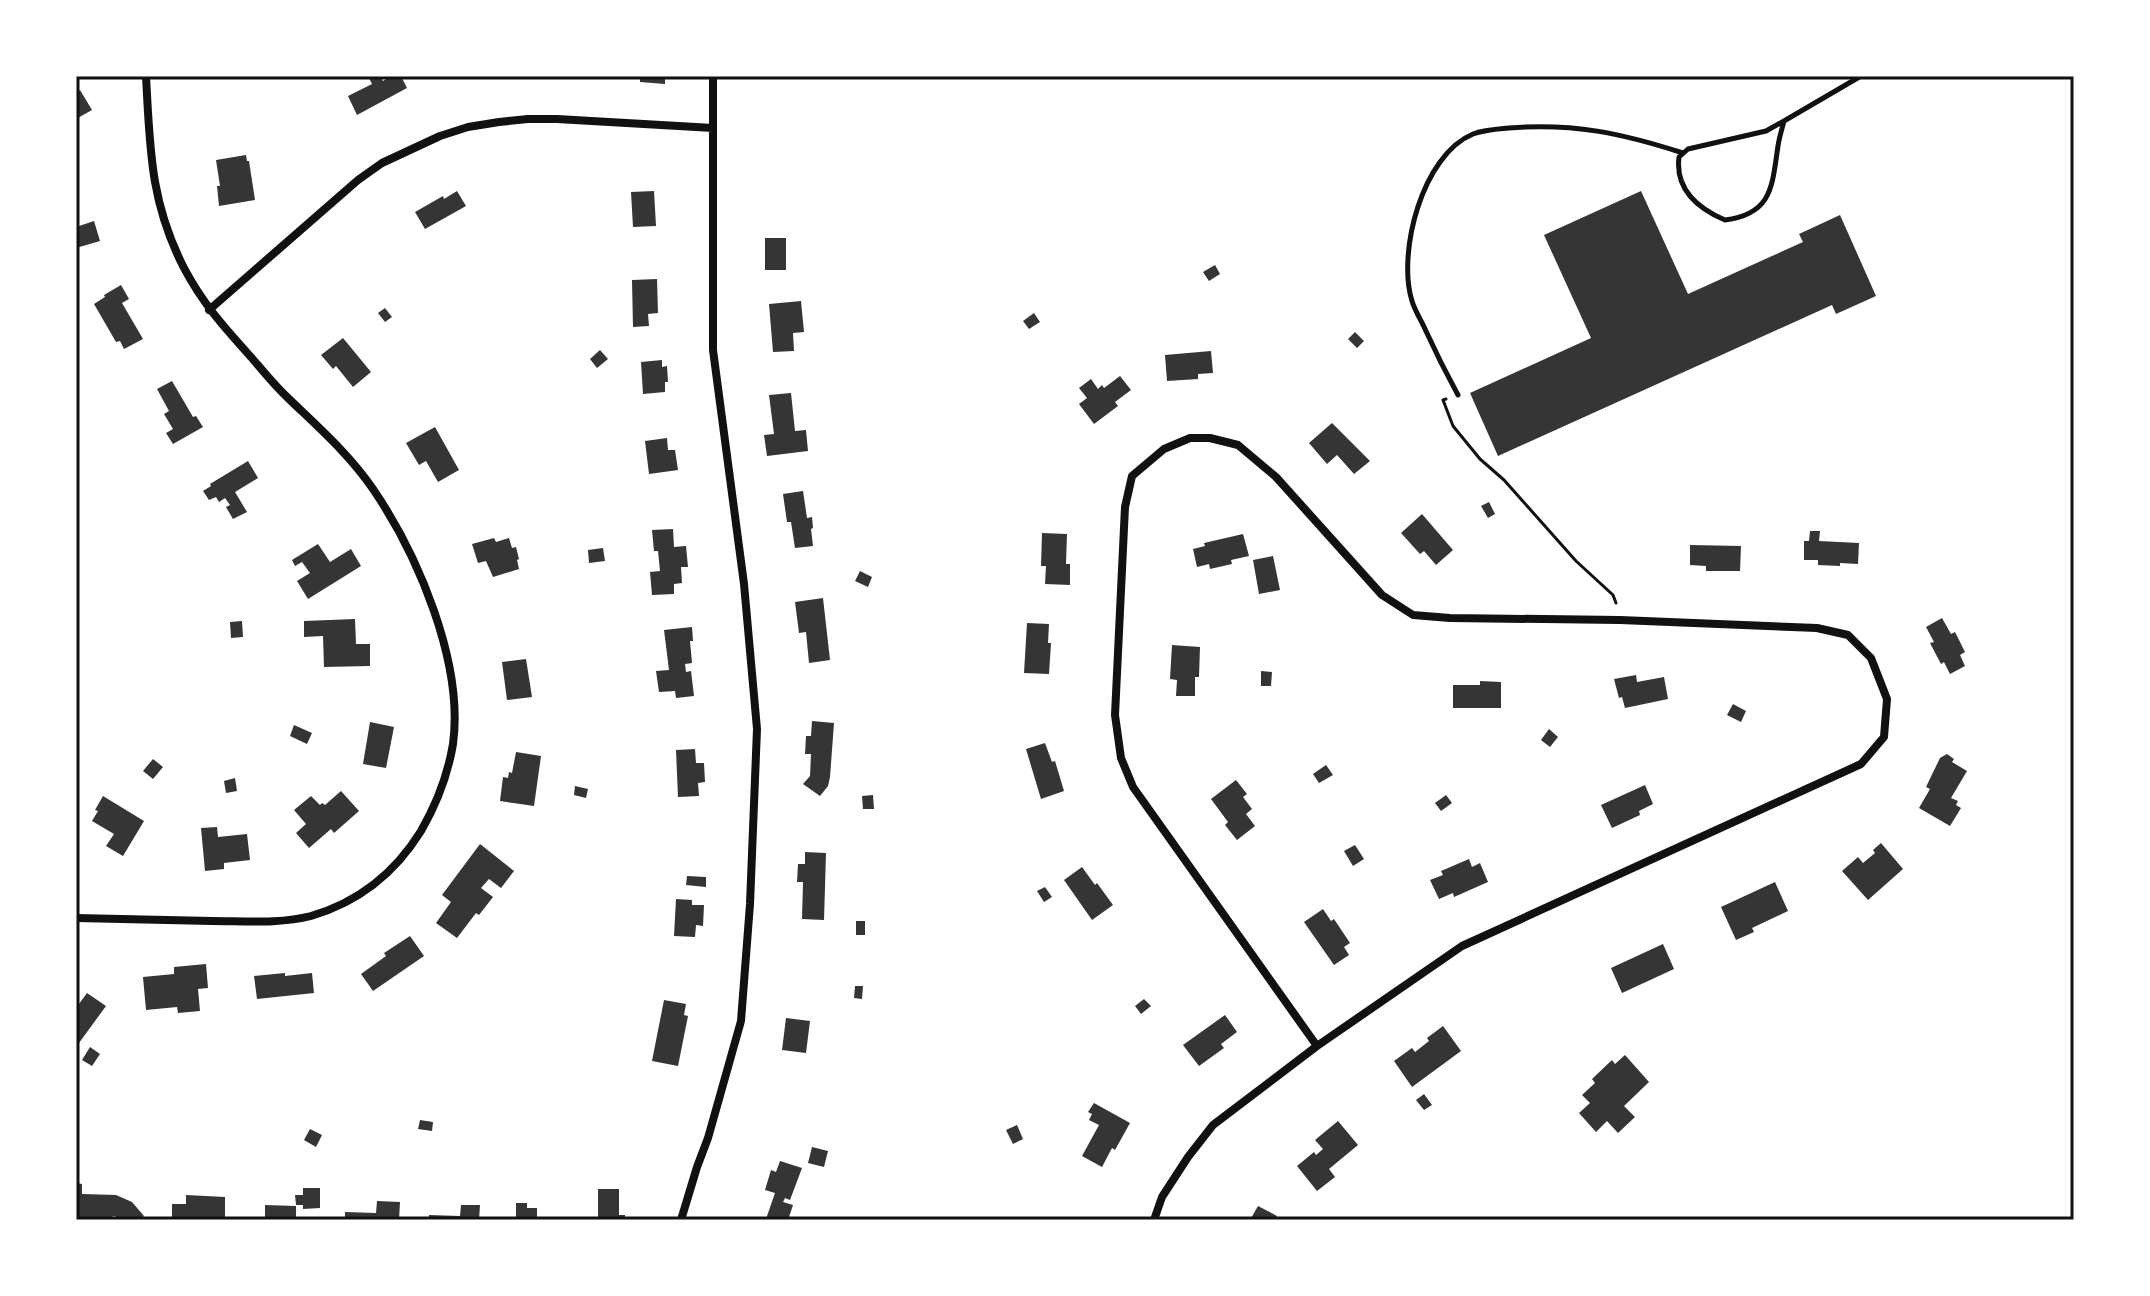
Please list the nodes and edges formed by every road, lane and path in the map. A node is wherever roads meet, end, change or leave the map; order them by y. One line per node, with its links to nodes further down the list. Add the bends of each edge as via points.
1 (146, 76): 7 (street, via 150,156 164,222)
2 (713, 76): 5 (street)
3 (1861, 76): 4 (lane)
4 (1784, 121): 6 (lane, via 1766,131); 6 (lane, via 1771,189 1763,203 1738,218 1711,214 1687,192 1677,173)
5 (713, 128): 7 (street, via 528,119 440,136 358,180); 12 (street, via 713,350 757,729 741,1021)
6 (1683, 153): 8 (lane, via 1600,130 1542,126 1472,134 1450,150 1418,204 1408,264 1412,301)
7 (209, 310): 10 (street, via 287,398 338,445 389,514 425,587 441,636 454,705 450,758 427,820 404,857 381,880 340,905 266,921)
8 (1458, 395): 9 (path, via 1443,400 1453,426)
9 (1616, 603)
10 (76, 918)
11 (1317, 1046): 11 (street, via 1133,787 1121,758 1115,715 1125,507 1132,476 1164,449 1190,438 1238,445 1276,477 1382,595 1413,615 1817,628 1848,635 1871,658 1887,699 1884,737 1861,764 1462,946); 13 (street, via 1213,1125 1162,1197)
12 (681, 1220)
13 (1154, 1220)

